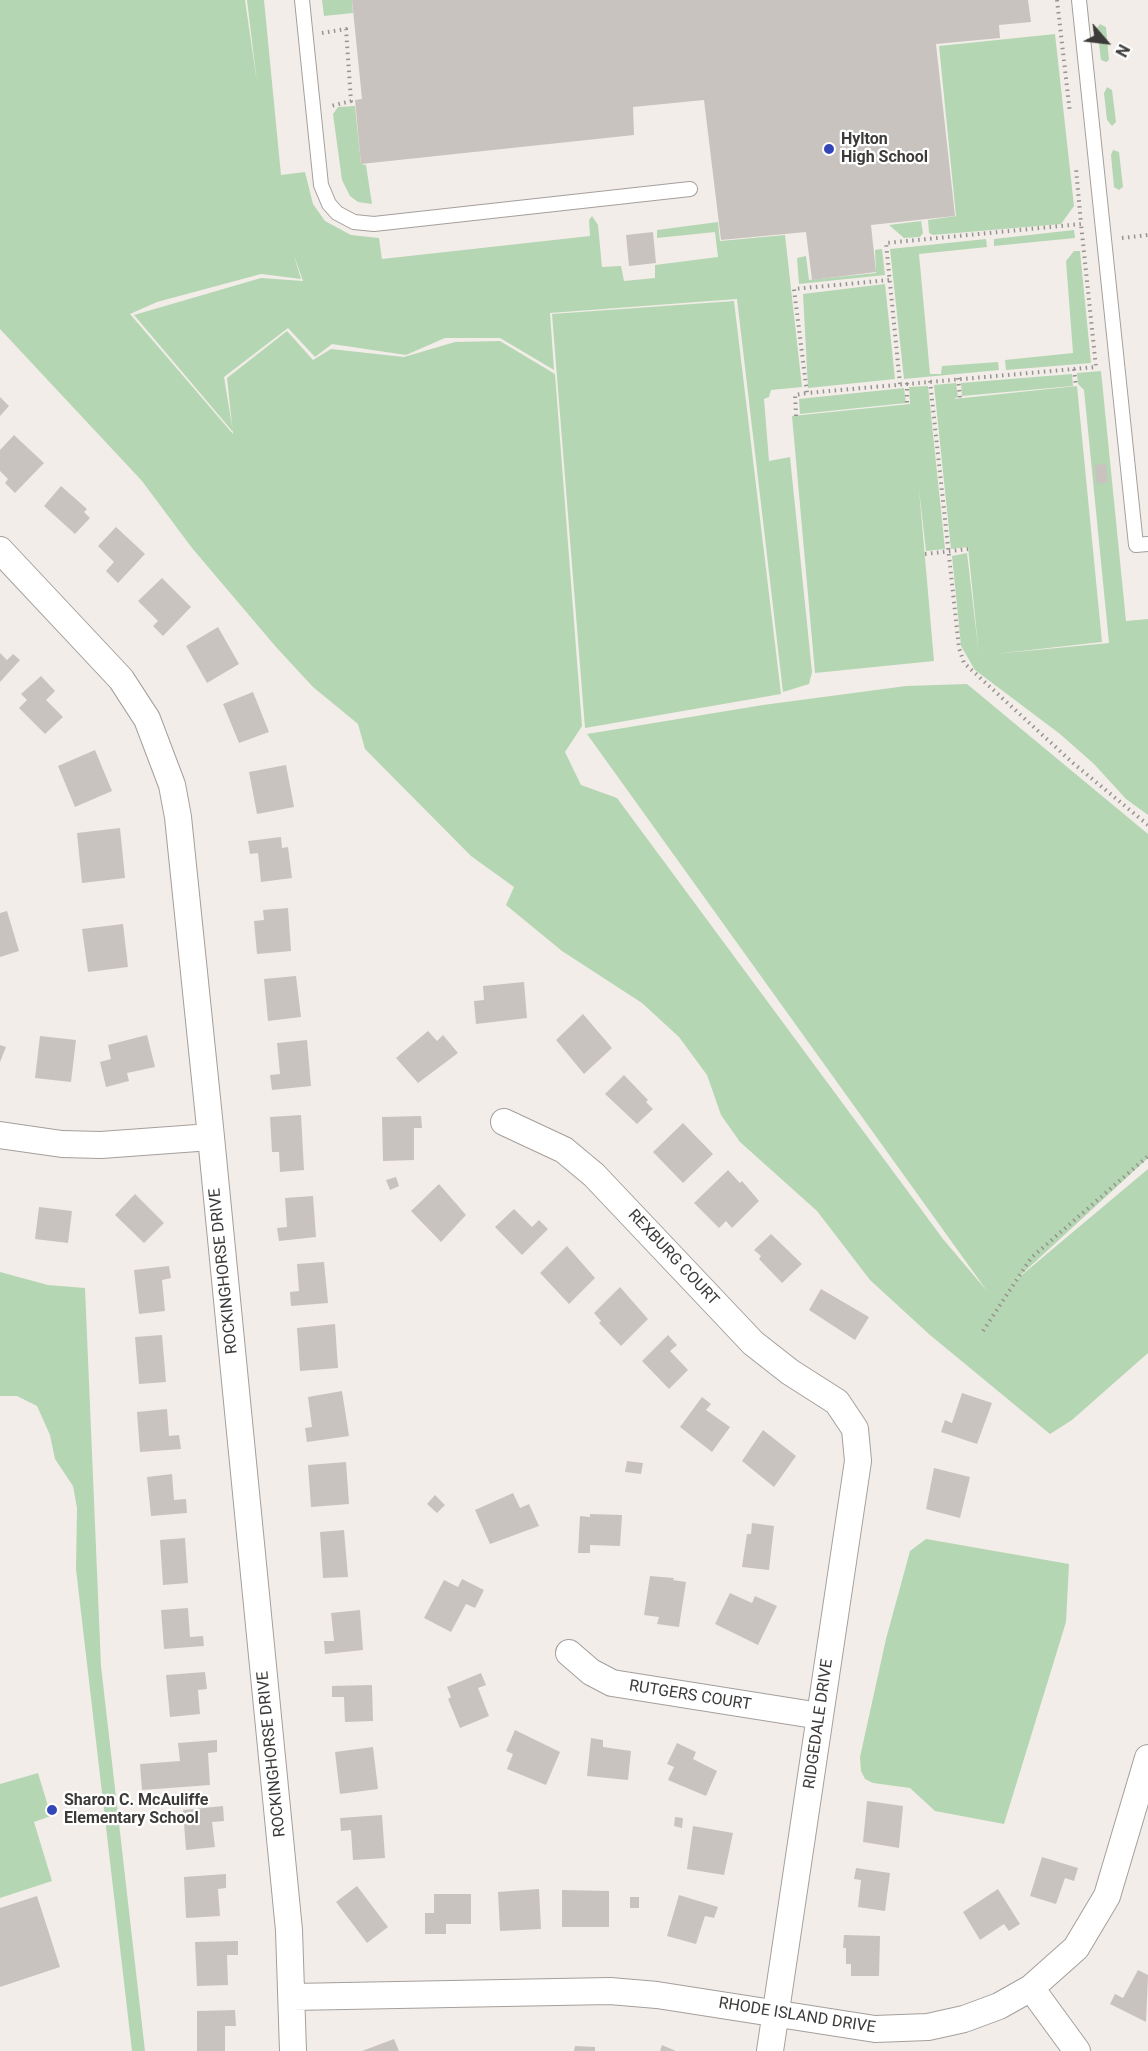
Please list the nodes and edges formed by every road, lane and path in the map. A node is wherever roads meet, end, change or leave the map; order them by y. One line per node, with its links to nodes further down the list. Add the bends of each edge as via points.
1 (302, 0): 8 (lane, via 321,185 329,204 346,219 374,224)
2 (1058, 0): 5 (path)
3 (1079, 0): 23 (lane, via 1136,545)
4 (320, 22): 6 (path, via 322,33 346,29 351,101 331,104)
5 (1071, 115)
6 (332, 116)
7 (1076, 161): 9 (path)
8 (690, 189)
9 (1081, 224): 12 (path, via 886,243); 13 (path, via 1096,367)
10 (1148, 236): 11 (path)
11 (1118, 239)
12 (889, 280): 17 (path); 19 (path, via 794,289)
13 (1074, 369): 14 (path); 18 (path)
14 (958, 378): 15 (path); 20 (path)
15 (930, 381): 16 (path); 26 (path)
16 (907, 383): 17 (path); 21 (path)
17 (900, 384): 19 (path)
18 (1076, 386)
19 (807, 393): 22 (path, via 795,395)
20 (960, 398)
21 (908, 405)
22 (796, 416)
23 (1148, 544)
24 (968, 549): 26 (path)
25 (0, 550): 31 (street, ROCKINGHORSE DRIVE, via 121,679 160,748 178,817)
26 (948, 552): 27 (path); 28 (path, via 964,663 1073,763)
27 (925, 554)
28 (1148, 825)
29 (504, 1122): 34 (street, REXBURG COURT, via 549,1142 580,1162 753,1343)
30 (0, 1136): 31 (street, via 101,1145)
31 (211, 1137): 39 (street, ROCKINGHORSE DRIVE, via 288,1918)
32 (1148, 1156): 33 (path, via 1031,1257)
33 (983, 1331)
34 (837, 1402): 36 (street, RIDGEDALE DRIVE, via 855,1429 858,1461)
35 (569, 1653): 36 (street, RUTGERS COURT, via 612,1683)
36 (820, 1716): 40 (street, RIDGEDALE DRIVE)
37 (1148, 1758): 38 (street, RHODE ISLAND DRIVE, via 1107,1896 1076,1948)
38 (1031, 1988): 40 (street, RHODE ISLAND DRIVE, via 999,2006 927,2027 875,2029); 43 (street)
39 (292, 1997): 40 (street, RHODE ISLAND DRIVE, via 610,1991); 41 (street, ROCKINGHORSE DRIVE)
40 (776, 2013): 42 (street, RIDGEDALE DRIVE)
41 (293, 2051)
42 (770, 2051)
43 (1077, 2051)

